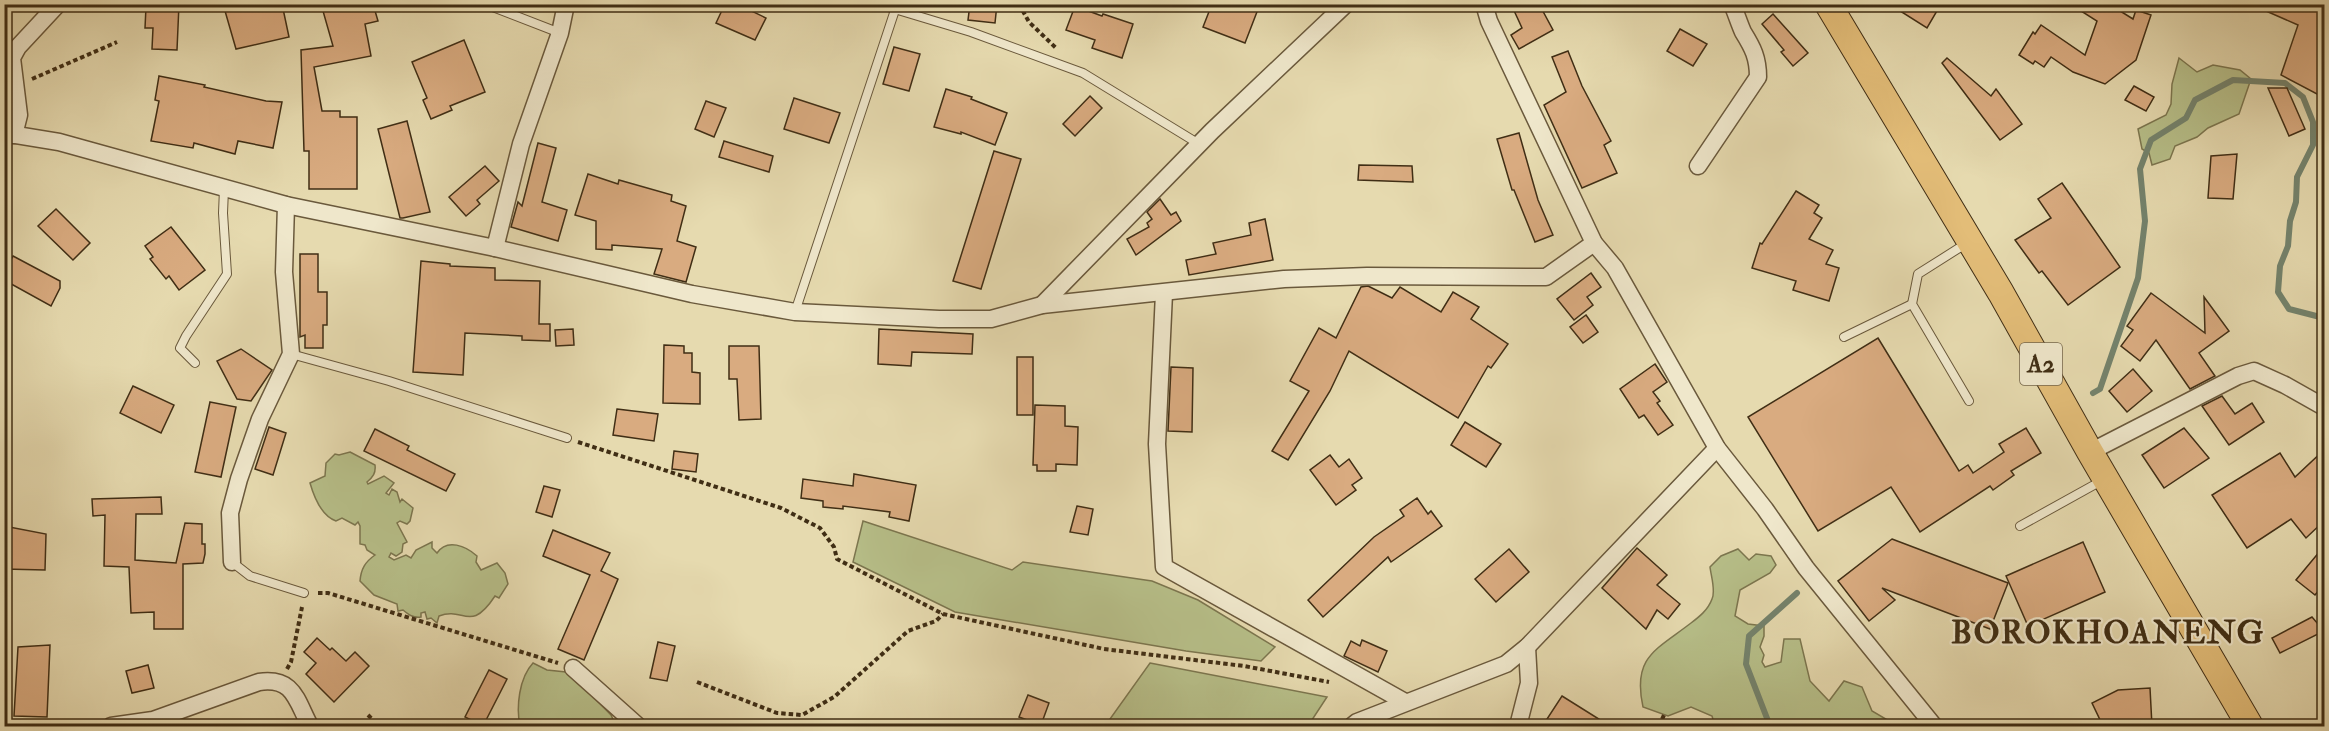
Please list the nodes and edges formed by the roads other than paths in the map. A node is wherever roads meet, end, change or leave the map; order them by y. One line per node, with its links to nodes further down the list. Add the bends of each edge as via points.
1 (58, 4): 11 (street)
2 (485, 4): 10 (lane)
3 (566, 4): 10 (street)
4 (878, 4): 9 (lane)
5 (1346, 4): 13 (street)
6 (1484, 4): 18 (street)
7 (1732, 4): 14 (street, via 1754,47 1758,77)
8 (1828, 4): 17 (main road, A2)
9 (895, 10): 13 (lane, via 971,32 1083,73); 23 (lane)
10 (560, 33): 19 (street, via 521,144)
11 (8, 54): 12 (street, via 19,114)
12 (9, 134): 15 (street, via 59,142)
13 (1199, 144): 22 (street)
14 (1698, 166)
15 (224, 189): 16 (street); 26 (lane, via 227,274 180,348)
16 (286, 205): 19 (street); 25 (street, via 284,272)
17 (1970, 241): 21 (lane, via 1918,274); 31 (main road, A2)
18 (1594, 243): 20 (street, via 1546,277 1284,279); 30 (street, via 1616,268)
19 (495, 248): 23 (street, via 692,294)
20 (1164, 293): 22 (street); 38 (street, via 1156,444 1164,567)
21 (1912, 304): 24 (lane); 27 (lane)
22 (1042, 305): 23 (street, via 991,319)
23 (795, 312)
24 (1844, 337)
25 (291, 354): 29 (lane); 34 (street, via 260,419 239,479 230,513)
26 (195, 363)
27 (1969, 401)
28 (2325, 407): 31 (street, via 2254,371)
29 (567, 438)
30 (1717, 447): 36 (street); 44 (street, via 1806,568)
31 (2090, 452): 32 (main road, A2)
32 (2106, 479): 33 (lane); 45 (main road, A2)
33 (2020, 526)
34 (232, 562): 35 (lane, via 250,576)
35 (304, 593)
36 (1527, 647): 38 (street, via 1506,664); 43 (street, via 1529,683)
37 (573, 668): 41 (street)
38 (1405, 702): 42 (street)
39 (111, 726): 40 (street, via 153,720 259,682 275,680 289,687)
40 (310, 726)
41 (638, 726)
42 (1352, 726)
43 (1518, 726)
44 (1934, 726)
45 (2250, 726)

